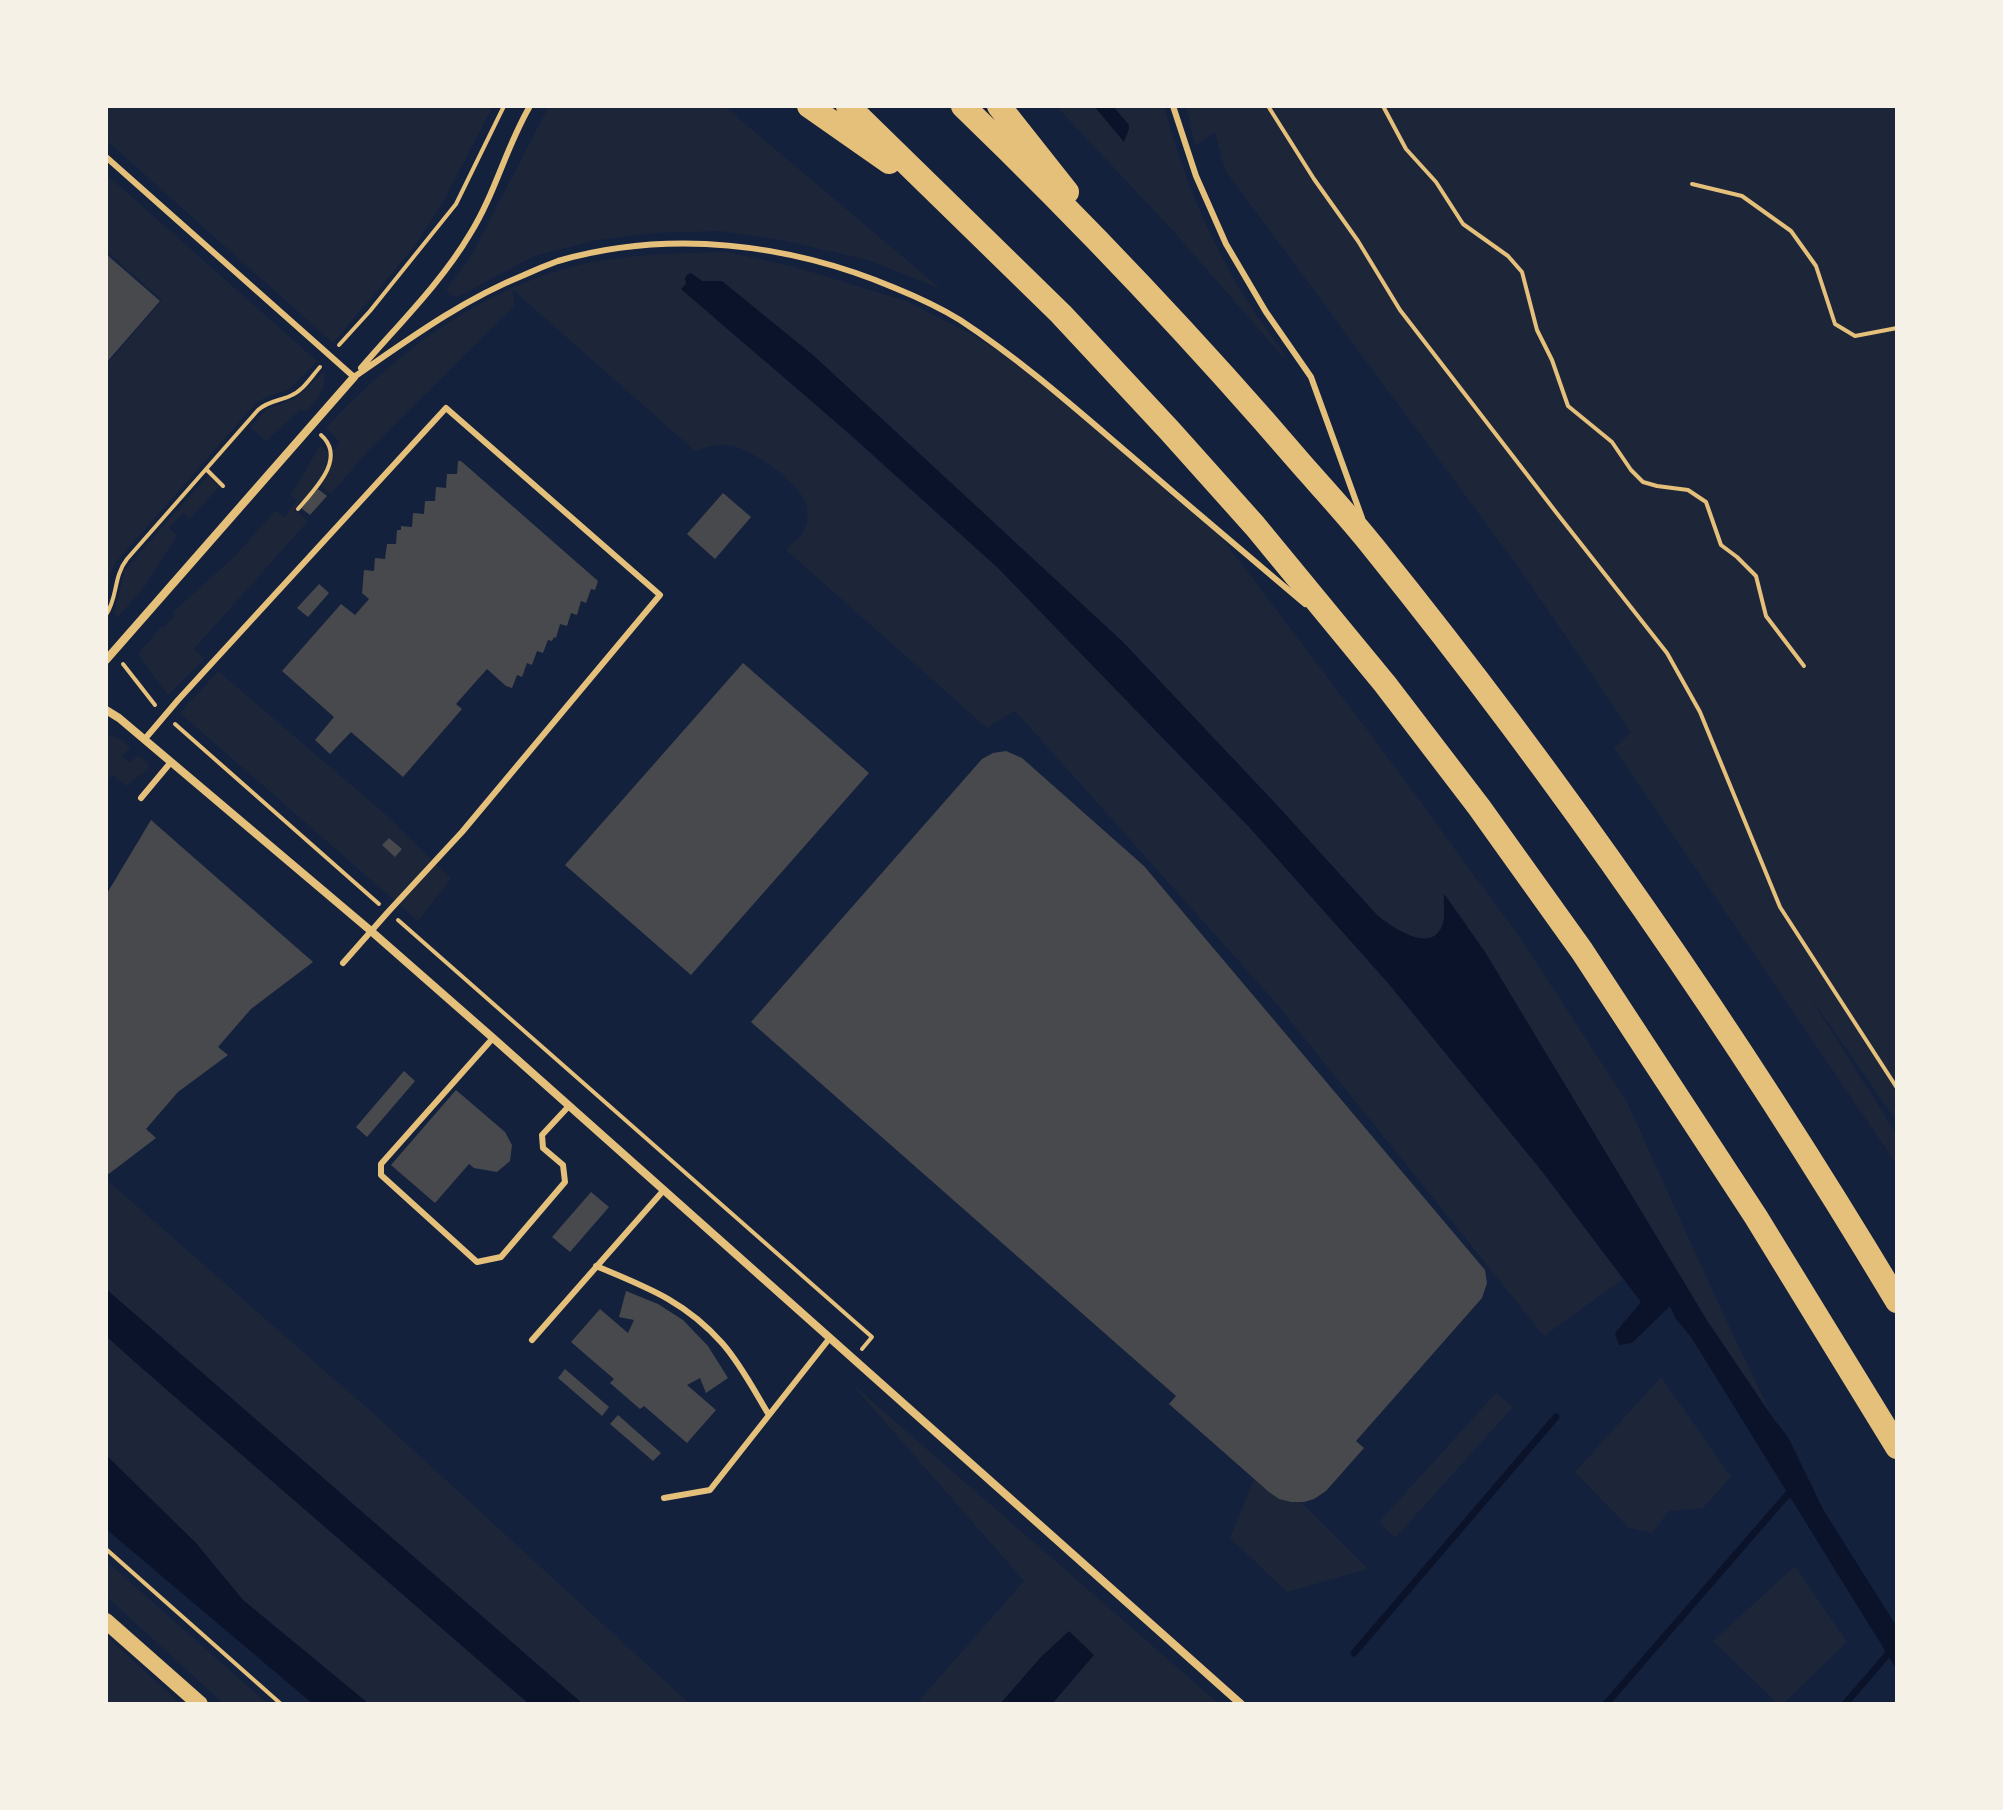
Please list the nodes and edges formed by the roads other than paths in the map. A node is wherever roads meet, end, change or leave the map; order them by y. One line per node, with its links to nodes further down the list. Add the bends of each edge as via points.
1 (530, 106): 10 (lane, via 464,244)
2 (809, 106): 8 (highway)
3 (848, 106): 8 (highway)
4 (963, 106): 9 (highway)
5 (999, 106): 9 (highway)
6 (1173, 106): 11 (lane, via 1226,244 1311,377)
7 (106, 157): 10 (lane)
8 (953, 207): 14 (highway, via 1170,431)
9 (1141, 284): 11 (highway)
10 (354, 377): 12 (lane, via 443,315 557,261 614,249 706,243 805,257 879,281 969,327 1036,374); 15 (street)
11 (1372, 546): 26 (highway, via 1627,883 1834,1195)
12 (1308, 607)
13 (1320, 617): 14 (lane)
14 (1356, 648): 30 (highway, via 1582,951 1756,1217)
15 (106, 660)
16 (106, 710): 17 (street)
17 (144, 740): 18 (street); 20 (lane, via 446,408 660,595 462,832)
18 (171, 762): 19 (lane); 20 (street)
19 (141, 798)
20 (371, 931): 21 (lane); 22 (street)
21 (343, 963)
22 (493, 1038): 23 (street); 23 (lane, via 381,1164 381,1175 477,1262 501,1257 565,1182 563,1165 543,1148 542,1135)
23 (568, 1107): 24 (street)
24 (663, 1191): 25 (lane); 27 (street)
25 (596, 1266): 28 (lane); 29 (lane, via 661,1293 694,1316 723,1344)
26 (1897, 1301)
27 (829, 1339): 29 (lane); 34 (street)
28 (532, 1340)
29 (769, 1415): 31 (lane, via 710,1490)
30 (1897, 1447)
31 (664, 1498)
32 (106, 1621): 33 (main road)
33 (200, 1704)
34 (1241, 1704)

